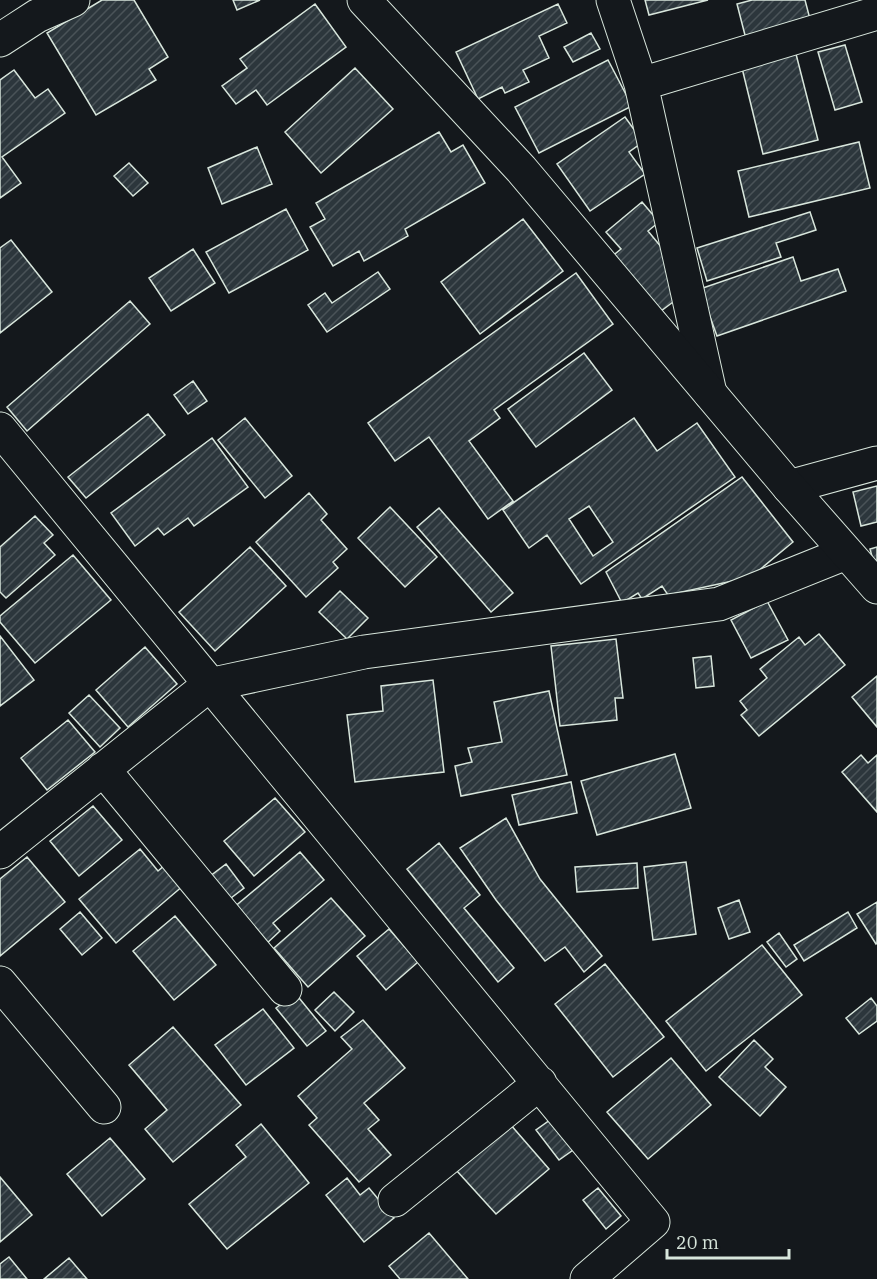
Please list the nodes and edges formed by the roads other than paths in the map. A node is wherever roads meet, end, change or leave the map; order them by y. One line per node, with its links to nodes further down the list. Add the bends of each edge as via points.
1 (73, 0): 5 (street, via 37,16)
2 (364, 0): 7 (street, via 521,169)
3 (613, 0): 6 (street)
4 (877, 13): 6 (street)
5 (0, 40)
6 (641, 84): 7 (street)
7 (710, 393): 10 (street)
8 (0, 429): 13 (street)
9 (877, 463): 10 (street)
10 (789, 487): 11 (street)
11 (846, 553): 12 (street); 13 (street, via 718,604 364,652)
12 (877, 587)
13 (209, 685): 14 (street); 18 (street)
14 (103, 770): 15 (street); 17 (street)
15 (6, 837)
16 (0, 983): 19 (street)
17 (285, 989)
18 (540, 1083): 20 (street); 21 (street, via 654,1222)
19 (104, 1107)
20 (395, 1200)
21 (587, 1279)

